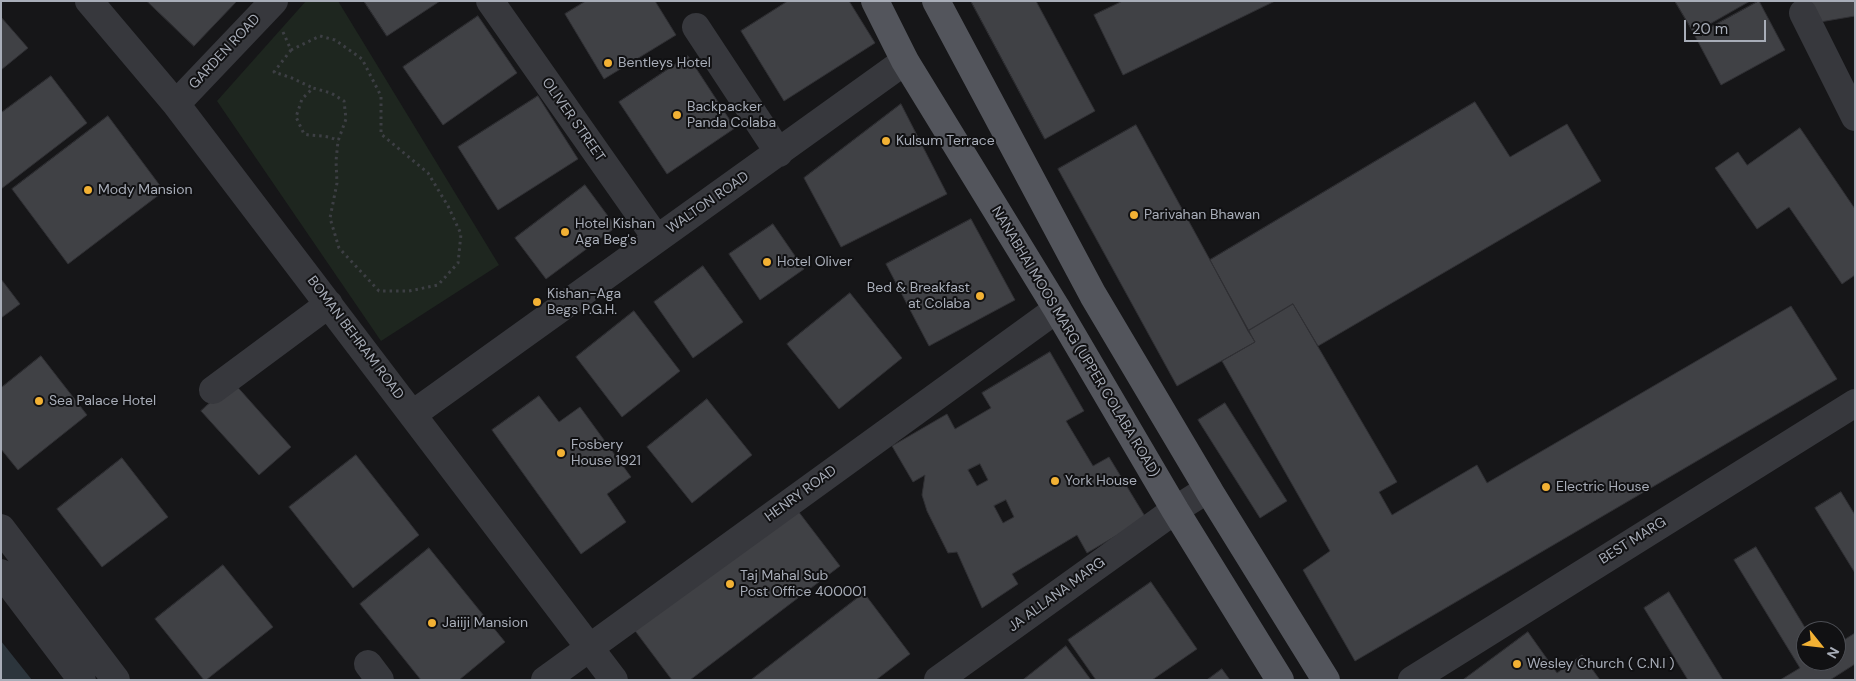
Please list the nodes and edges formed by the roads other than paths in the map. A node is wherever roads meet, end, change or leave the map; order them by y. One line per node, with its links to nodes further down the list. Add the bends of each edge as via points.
1 (89, 1): 9 (street, BOMAN BEHRAM ROAD)
2 (490, 1): 12 (street, OLIVER STREET)
3 (874, 1): 8 (main road, NANABHAI MOOS MARG (UPPER COLABA ROAD))
4 (936, 1): 18 (main road, via 1093,296)
5 (272, 3): 9 (street, GARDEN ROAD)
6 (1803, 13): 10 (street)
7 (696, 27): 11 (street)
8 (905, 61): 11 (street, WALTON ROAD); 14 (main road, NANABHAI MOOS MARG (UPPER COLABA ROAD))
9 (176, 104): 13 (street, BOMAN BEHRAM ROAD)
10 (1855, 117)
11 (779, 153): 12 (street, WALTON ROAD)
12 (657, 239): 17 (street, WALTON ROAD)
13 (329, 304): 15 (street); 17 (street, BOMAN BEHRAM ROAD)
14 (1058, 309): 19 (main road, NANABHAI MOOS MARG (UPPER COLABA ROAD)); 22 (street, HENRY ROAD)
15 (213, 390)
16 (1855, 403): 30 (street, BEST MARG)
17 (413, 414): 22 (street, BOMAN BEHRAM ROAD)
18 (1208, 489): 19 (street, JA ALLANA MARG); 29 (main road)
19 (1175, 510): 27 (street, JA ALLANA MARG); 28 (main road, NANABHAI MOOS MARG (UPPER COLABA ROAD))
20 (1, 528): 24 (street)
21 (1, 573): 23 (street)
22 (590, 647): 25 (street, HENRY ROAD); 26 (street, BOMAN BEHRAM ROAD)
23 (82, 680)
24 (116, 680)
25 (545, 680)
26 (614, 680)
27 (938, 680)
28 (1280, 680)
29 (1326, 680)
30 (1412, 680)

